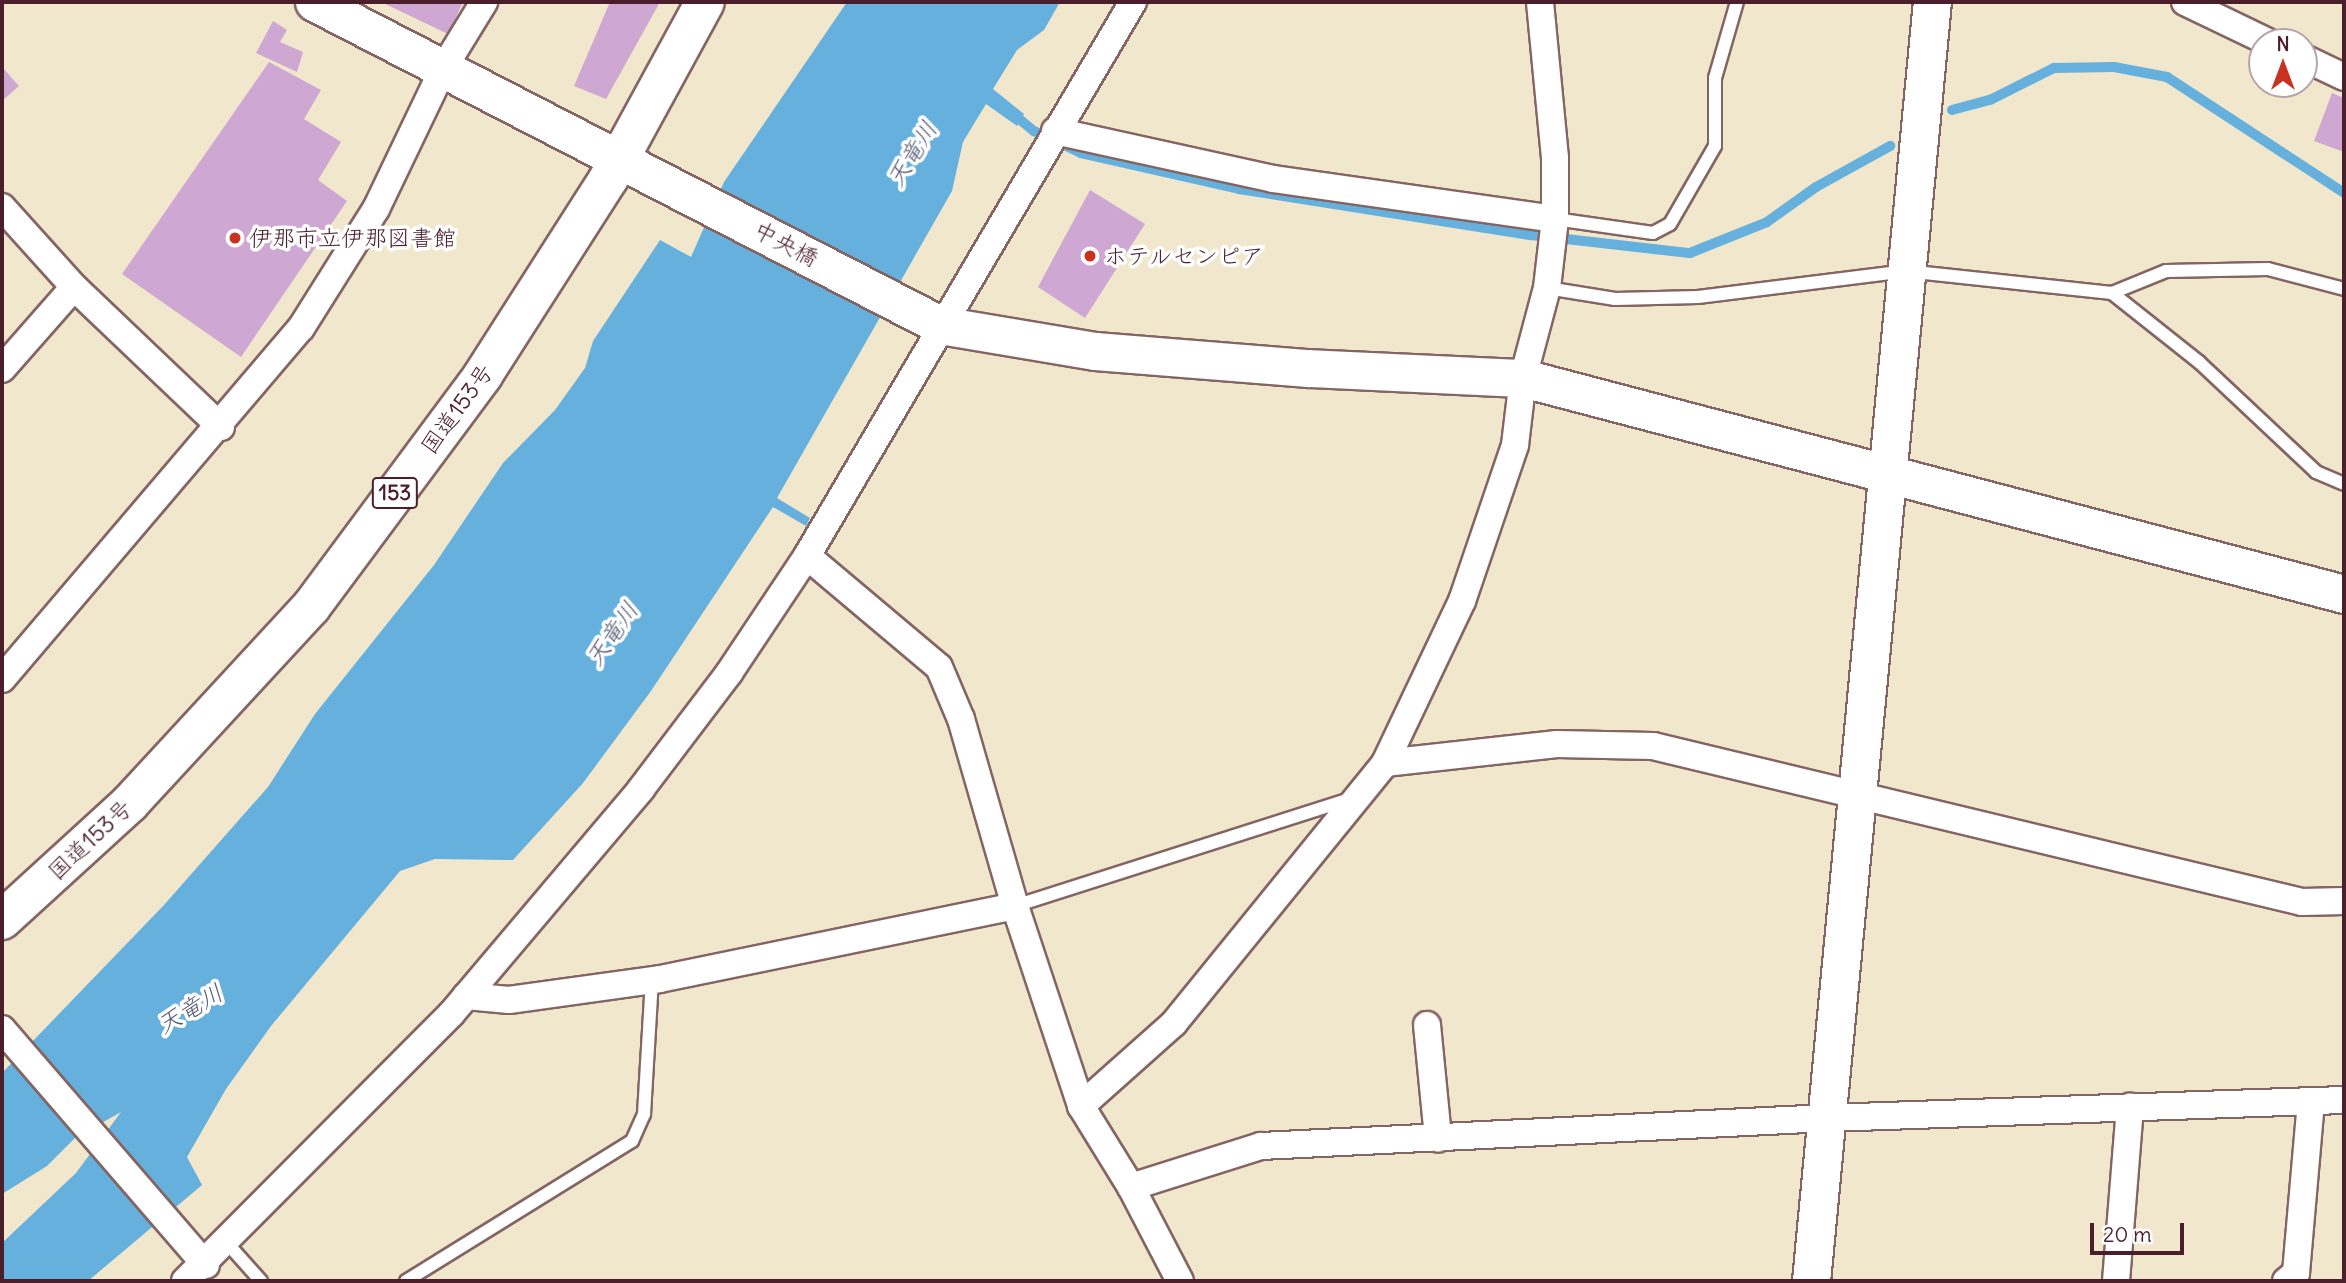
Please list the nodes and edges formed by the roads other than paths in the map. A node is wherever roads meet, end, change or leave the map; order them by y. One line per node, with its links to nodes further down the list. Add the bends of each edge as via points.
1 (314, 2): 11 (street, 中央橋)
2 (484, 2): 11 (street)
3 (705, 2): 14 (highway, 国道153号 / 153)
4 (1133, 2): 13 (street)
5 (1540, 2): 15 (street, via 1555,158)
6 (1737, 2): 15 (lane, via 1715,78 1715,146 1670,224 1653,233)
7 (1932, 2): 17 (street)
8 (2185, 2): 9 (street)
9 (2248, 32)
10 (2318, 65): 12 (street)
11 (443, 69): 14 (street, 中央橋); 25 (street, via 376,209 301,328)
12 (2344, 77)
13 (1055, 131): 15 (street, via 1273,179); 22 (street)
14 (631, 163): 22 (street, 中央橋); 36 (highway, 国道153号 / 153, via 483,375 311,607 130,803)
15 (1555, 219): 19 (street)
16 (8, 222): 18 (street)
17 (1906, 271): 19 (lane, via 1698,297 1615,299); 21 (lane); 26 (street)
18 (74, 287): 23 (street); 25 (street)
19 (1547, 288): 24 (street)
20 (2344, 289): 21 (lane, via 2268,269 2166,271)
21 (2112, 293): 27 (lane, via 2199,362 2316,472)
22 (935, 322): 24 (street, 中央橋, via 1108,352); 28 (street)
23 (2, 369)
24 (1523, 378): 26 (street, 中央橋); 31 (street, via 1515,445 1482,551)
25 (221, 426): 30 (street)
26 (1888, 474): 29 (street, 中央橋); 33 (street)
27 (2344, 484)
28 (807, 556): 35 (street, via 939,667 961,719); 38 (street, via 729,673 641,789)
29 (2344, 593)
30 (2, 680)
31 (1385, 763): 32 (street); 33 (street, via 1557,744 1653,746)
32 (1357, 796): 35 (lane); 43 (street, via 1174,1023)
33 (1858, 796): 34 (street, via 2302,902); 45 (street)
34 (2344, 901)
35 (1014, 906): 37 (street); 43 (street)
36 (2, 920)
37 (652, 980): 38 (street, via 509,1000); 52 (lane, via 644,1114 632,1141)
38 (466, 996): 48 (street)
39 (1427, 1025): 46 (street)
40 (2, 1029): 49 (street)
41 (2344, 1100): 42 (street)
42 (2311, 1102): 44 (street); 56 (street, via 2296,1273)
43 (1081, 1106): 47 (street)
44 (2130, 1107): 45 (street); 55 (street)
45 (1828, 1118): 46 (street); 54 (street)
46 (1438, 1138): 47 (street, via 1261,1146)
47 (1131, 1186): 53 (street)
48 (227, 1242): 49 (street); 51 (lane)
49 (199, 1257): 50 (street)
50 (185, 1281)
51 (261, 1281)
52 (406, 1281)
53 (1180, 1281)
54 (1811, 1281)
55 (2116, 1281)
56 (2286, 1281)

